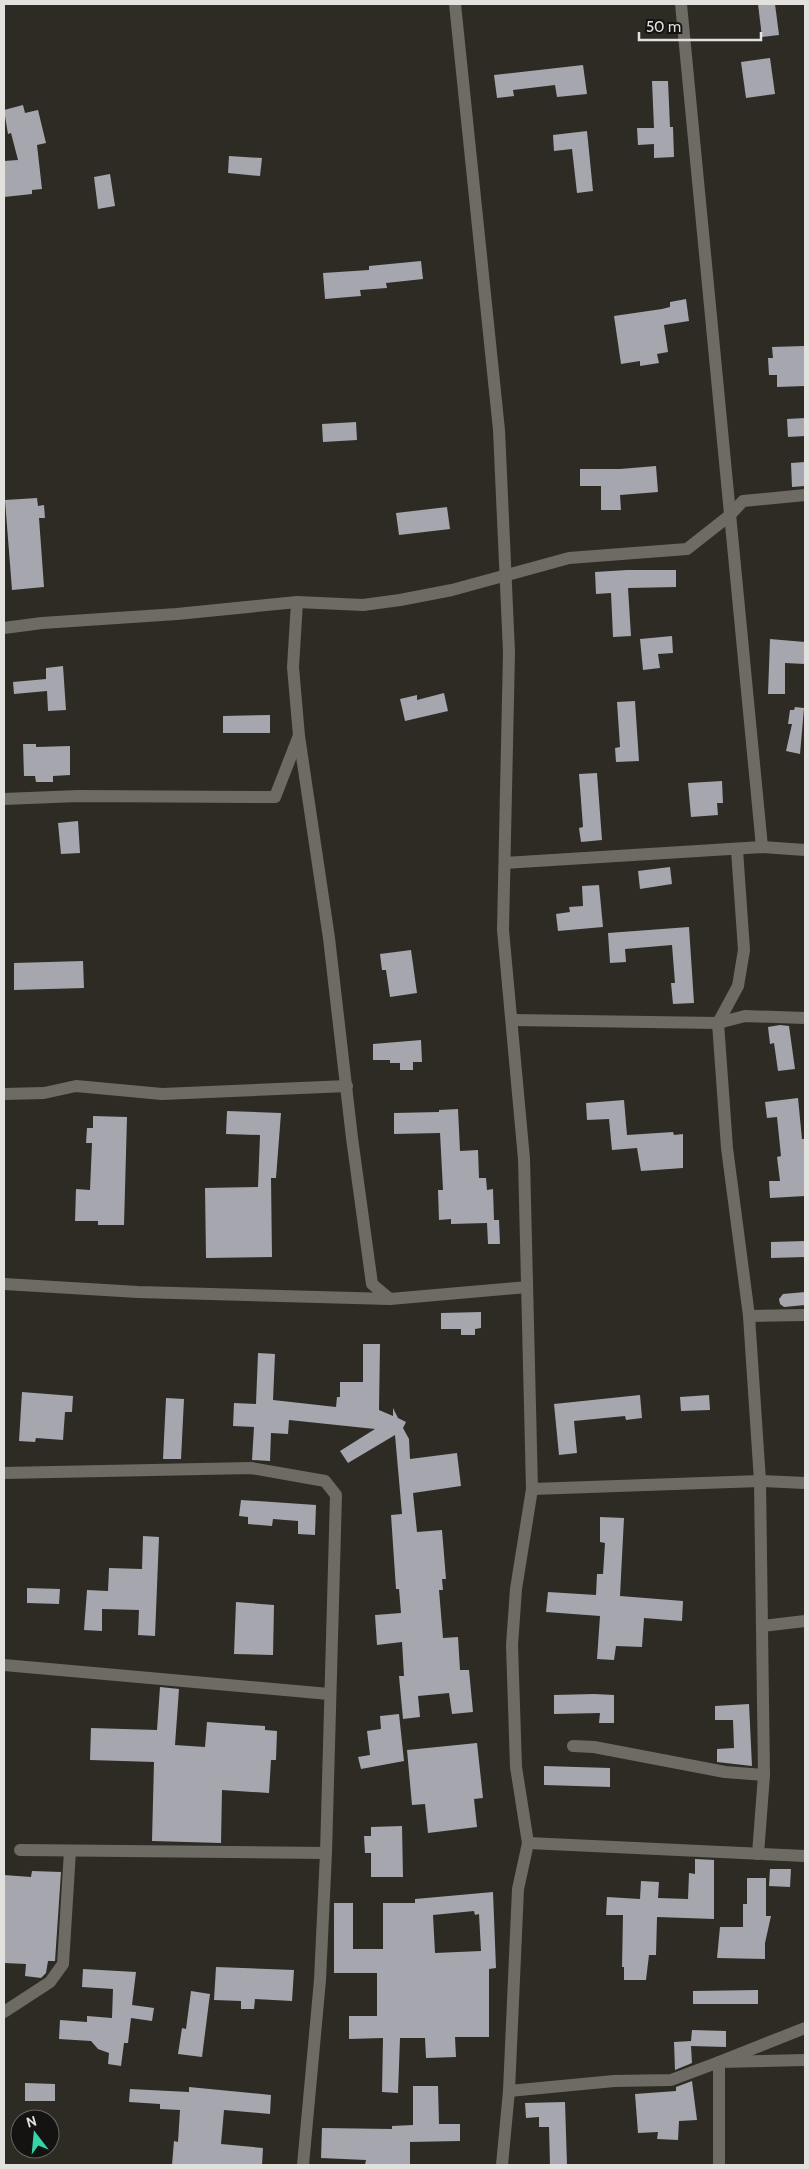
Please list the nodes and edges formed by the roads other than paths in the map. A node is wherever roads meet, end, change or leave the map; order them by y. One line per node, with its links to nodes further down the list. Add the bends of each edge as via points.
1 (455, 4): 5 (street, via 499,430)
2 (681, 4): 4 (street)
3 (805, 495): 4 (street, via 744,501)
4 (729, 516): 5 (street, via 688,549 569,558); 10 (street)
5 (506, 575): 6 (street, via 452,590 381,603); 13 (street, via 509,652)
6 (297, 602): 7 (street); 8 (street, via 293,667)
7 (4, 628)
8 (299, 736): 9 (street, via 275,797); 17 (street, via 329,938)
9 (4, 799)
10 (762, 847): 11 (street); 12 (street)
11 (737, 850): 13 (street); 16 (street, via 744,950 738,986)
12 (805, 850)
13 (504, 863): 15 (street, via 503,930)
14 (805, 1018): 16 (street, via 744,1016)
15 (512, 1020): 16 (street); 20 (street, via 524,1159)
16 (718, 1023): 22 (street, via 727,1148)
17 (346, 1086): 18 (street, via 162,1094 76,1086 44,1093); 21 (street, via 372,1284)
18 (4, 1094)
19 (4, 1284): 21 (street, via 148,1293)
20 (526, 1287): 21 (street); 27 (street)
21 (390, 1299)
22 (748, 1316): 23 (street); 25 (street)
23 (805, 1316)
24 (4, 1473): 31 (street, via 251,1468 325,1481 336,1495)
25 (760, 1481): 26 (street); 27 (street); 29 (street)
26 (805, 1483)
27 (532, 1489): 34 (street, via 516,1589 512,1645 516,1767)
28 (805, 1621): 29 (street)
29 (762, 1626): 33 (street)
30 (4, 1665): 31 (street)
31 (330, 1694): 37 (street)
32 (573, 1746): 33 (street, via 594,1747 725,1772)
33 (764, 1775): 38 (street)
34 (528, 1843): 38 (street); 44 (street, via 518,1889)
35 (20, 1850): 36 (street)
36 (70, 1851): 37 (street); 40 (street, via 63,1964 50,1982)
37 (326, 1853): 45 (street, via 320,1980)
38 (758, 1854): 39 (street)
39 (805, 1856)
40 (4, 2012)
41 (805, 2028): 43 (street)
42 (805, 2060): 43 (street)
43 (719, 2062): 44 (street, via 671,2080 614,2081); 47 (street)
44 (508, 2091): 46 (street)
45 (303, 2165)
46 (502, 2165)
47 (719, 2165)

